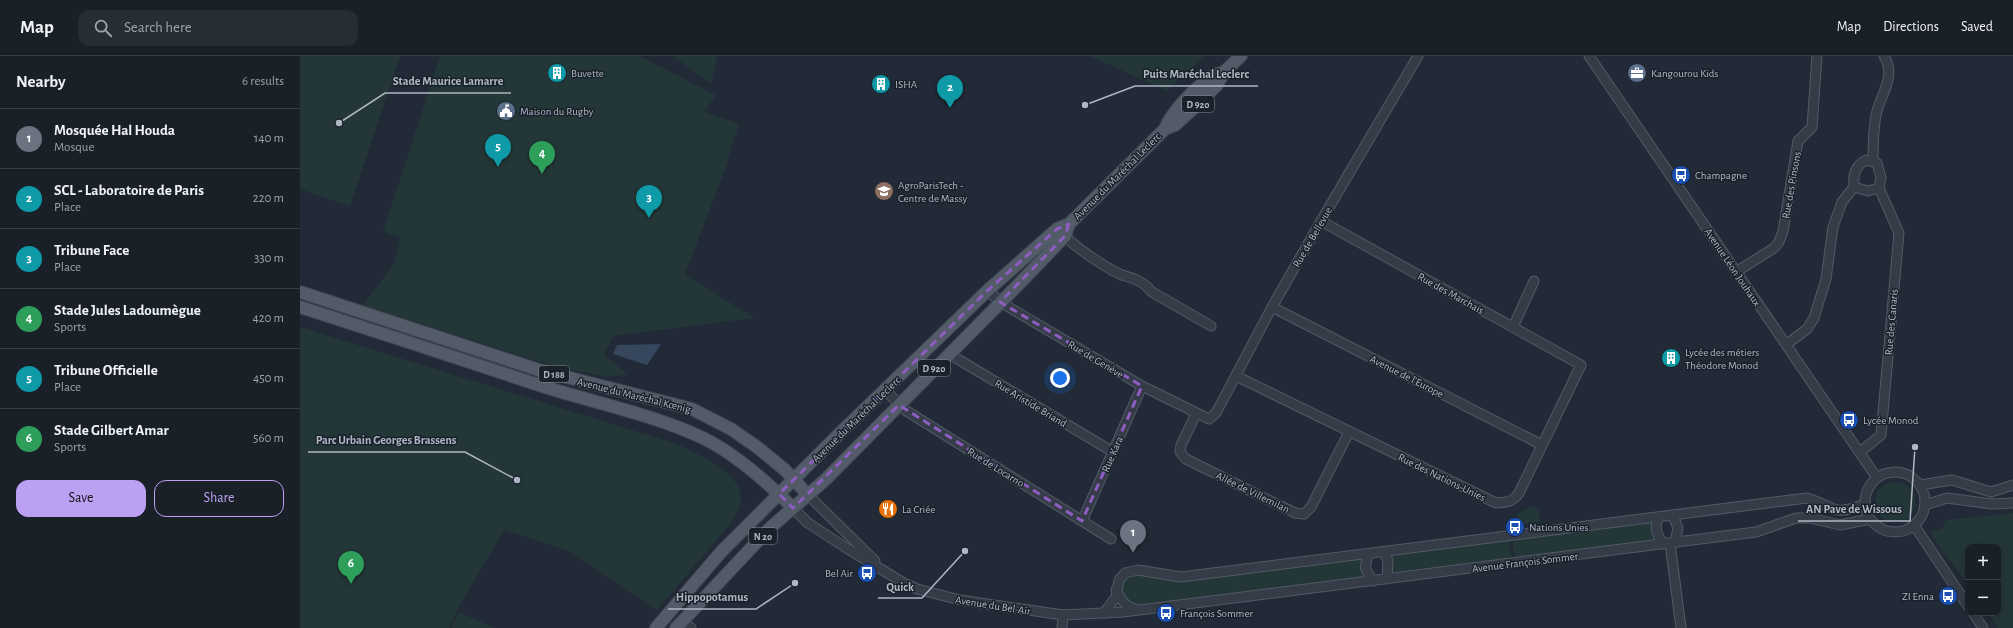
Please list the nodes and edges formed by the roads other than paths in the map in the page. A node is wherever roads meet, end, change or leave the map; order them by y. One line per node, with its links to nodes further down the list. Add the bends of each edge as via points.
1 (1241, 56): 10 (main road, Avenue du Maréchal Leclerc / D 920, via 1224,72 1211,77 1189,97 1169,118 1165,129)
2 (1418, 56): 9 (street, Rue de Bellevue)
3 (1589, 56): 12 (street, Avenue Léon Jouhaux)
4 (1817, 56): 12 (street, Rue des Pinsons, via 1812,127 1798,141 1779,242 1774,248)
5 (1884, 56): 6 (street, via 1889,77 1872,137)
6 (1873, 161): 7 (street, via 1866,160 1858,165 1854,175); 8 (street, via 1877,163 1881,178)
7 (1854, 187): 8 (street, via 1868,191); 21 (street, via 1842,202 1833,227 1826,280 1814,318 1807,329)
8 (1879, 188): 33 (street, Rue des Canaris, via 1899,233 1881,435)
9 (1320, 221): 17 (street, Rue de Bellevue); 20 (street, Rue des Marchais)
10 (1070, 224): 11 (main road, Avenue du Maréchal Leclerc / D 920); 14 (main road, Avenue du Maréchal Leclerc / D 920, via 1057,229)
11 (1065, 236): 16 (main road, Avenue du Maréchal Leclerc / D 920); 19 (street, via 1077,248 1122,275 1146,284 1152,292)
12 (1736, 272): 21 (street, Avenue Léon Jouhaux)
13 (1534, 281): 20 (street)
14 (987, 291): 16 (street, Rue de Genève); 26 (main road, Avenue du Maréchal Leclerc / D 920)
15 (300, 292): 35 (main road, Avenue du Maréchal Kœnig / D 188, via 539,370 692,408 731,429 757,447)
16 (1001, 302): 22 (main road, Avenue du Maréchal Leclerc / D 920); 25 (street, Rue de Genève)
17 (1272, 307): 24 (street, Rue de Bellevue); 31 (street, Avenue de l'Europe)
18 (300, 308): 38 (main road, Avenue du Maréchal Kœnig / D 188, via 660,421 703,438 724,450)
19 (1211, 326)
20 (1513, 327): 23 (street, Rue des Marchais)
21 (1786, 344): 33 (street, Avenue Léon Jouhaux)
22 (950, 352): 27 (main road, Avenue du Maréchal Leclerc / D 920); 32 (street, Rue Aristide Briand)
23 (1581, 365): 31 (street, Rue des Nations-Unies)
24 (1236, 376): 29 (street, Rue de Bellevue, via 1216,413); 30 (street, Rue des Nations-Unies)
25 (1142, 386): 28 (street, Rue de Genève); 32 (street, Rue Kara)
26 (885, 390): 27 (street, Rue de Locarno); 35 (main road, Avenue du Maréchal Leclerc / D 920)
27 (899, 405): 39 (main road, Avenue du Maréchal Leclerc / D 920); 47 (street, Rue de Locarno)
28 (1196, 414): 29 (street, Rue de Genève); 30 (street, Allée de Villemilan, via 1181,445 1180,452 1186,459 1295,513 1304,514 1311,507)
29 (1209, 419)
30 (1348, 432): 31 (street, Rue des Nations-Unies, via 1496,502 1515,499)
31 (1542, 445)
32 (1113, 452): 47 (street, Rue Kara)
33 (1860, 452): 34 (street, Avenue Léon Jouhaux)
34 (1877, 478): 36 (street, via 1885,473 1904,473); 41 (street, via 1868,490)
35 (794, 479): 38 (main road, Avenue du Maréchal Leclerc / N 20); 39 (main road, Avenue du Maréchal Kœnig / D 188)
36 (1920, 485): 37 (street, via 1952,480 1991,492); 42 (street)
37 (2013, 486)
38 (779, 494): 43 (main road, Avenue du Maréchal Kœnig / D 188); 64 (main road, Avenue du Maréchal Leclerc / N 20, via 721,552)
39 (808, 495): 43 (main road, Avenue du Maréchal Leclerc / D 920); 53 (street, Avenue du Bel-Air)
40 (2013, 503): 42 (street, via 1992,504 1947,498)
41 (1865, 504): 44 (street, via 1846,511 1837,511 1807,498); 46 (street)
42 (1925, 505): 48 (street, via 1923,513)
43 (793, 508): 53 (street, Avenue du Bel-Air, via 808,523); 63 (main road, Avenue du Maréchal Leclerc / N 20, via 770,528)
44 (1673, 516): 45 (street); 50 (street, via 1678,528)
45 (1658, 518): 50 (street, via 1656,533); 51 (street)
46 (1870, 519): 48 (street, via 1877,526 1896,532); 50 (street, Avenue François Sommer, via 1840,525 1810,518 1796,518 1756,532)
47 (1082, 521): 49 (street, Rue de Locarno)
48 (1914, 525): 57 (street)
49 (1111, 539)
50 (1670, 543): 54 (street, Avenue François Sommer); 66 (street)
51 (1383, 552): 52 (street); 54 (street, via 1388,560)
52 (1369, 554): 55 (street, via 1365,569); 56 (street, via 1182,577 1138,570 1126,573 1119,580)
53 (886, 572): 61 (street, Avenue du Bel-Air, via 917,589 946,598)
54 (1387, 579): 55 (street)
55 (1373, 581): 58 (street)
56 (1116, 594): 58 (street, via 1128,607); 59 (street); 60 (street)
57 (1965, 602)
58 (1138, 610): 59 (street)
59 (1123, 612): 60 (street)
60 (1104, 613): 61 (street, Avenue du Bel-Air)
61 (1063, 615): 65 (street)
62 (1975, 616): 67 (street)
63 (682, 626)
64 (656, 628)
65 (1062, 628)
66 (1681, 628)
67 (1983, 628)

